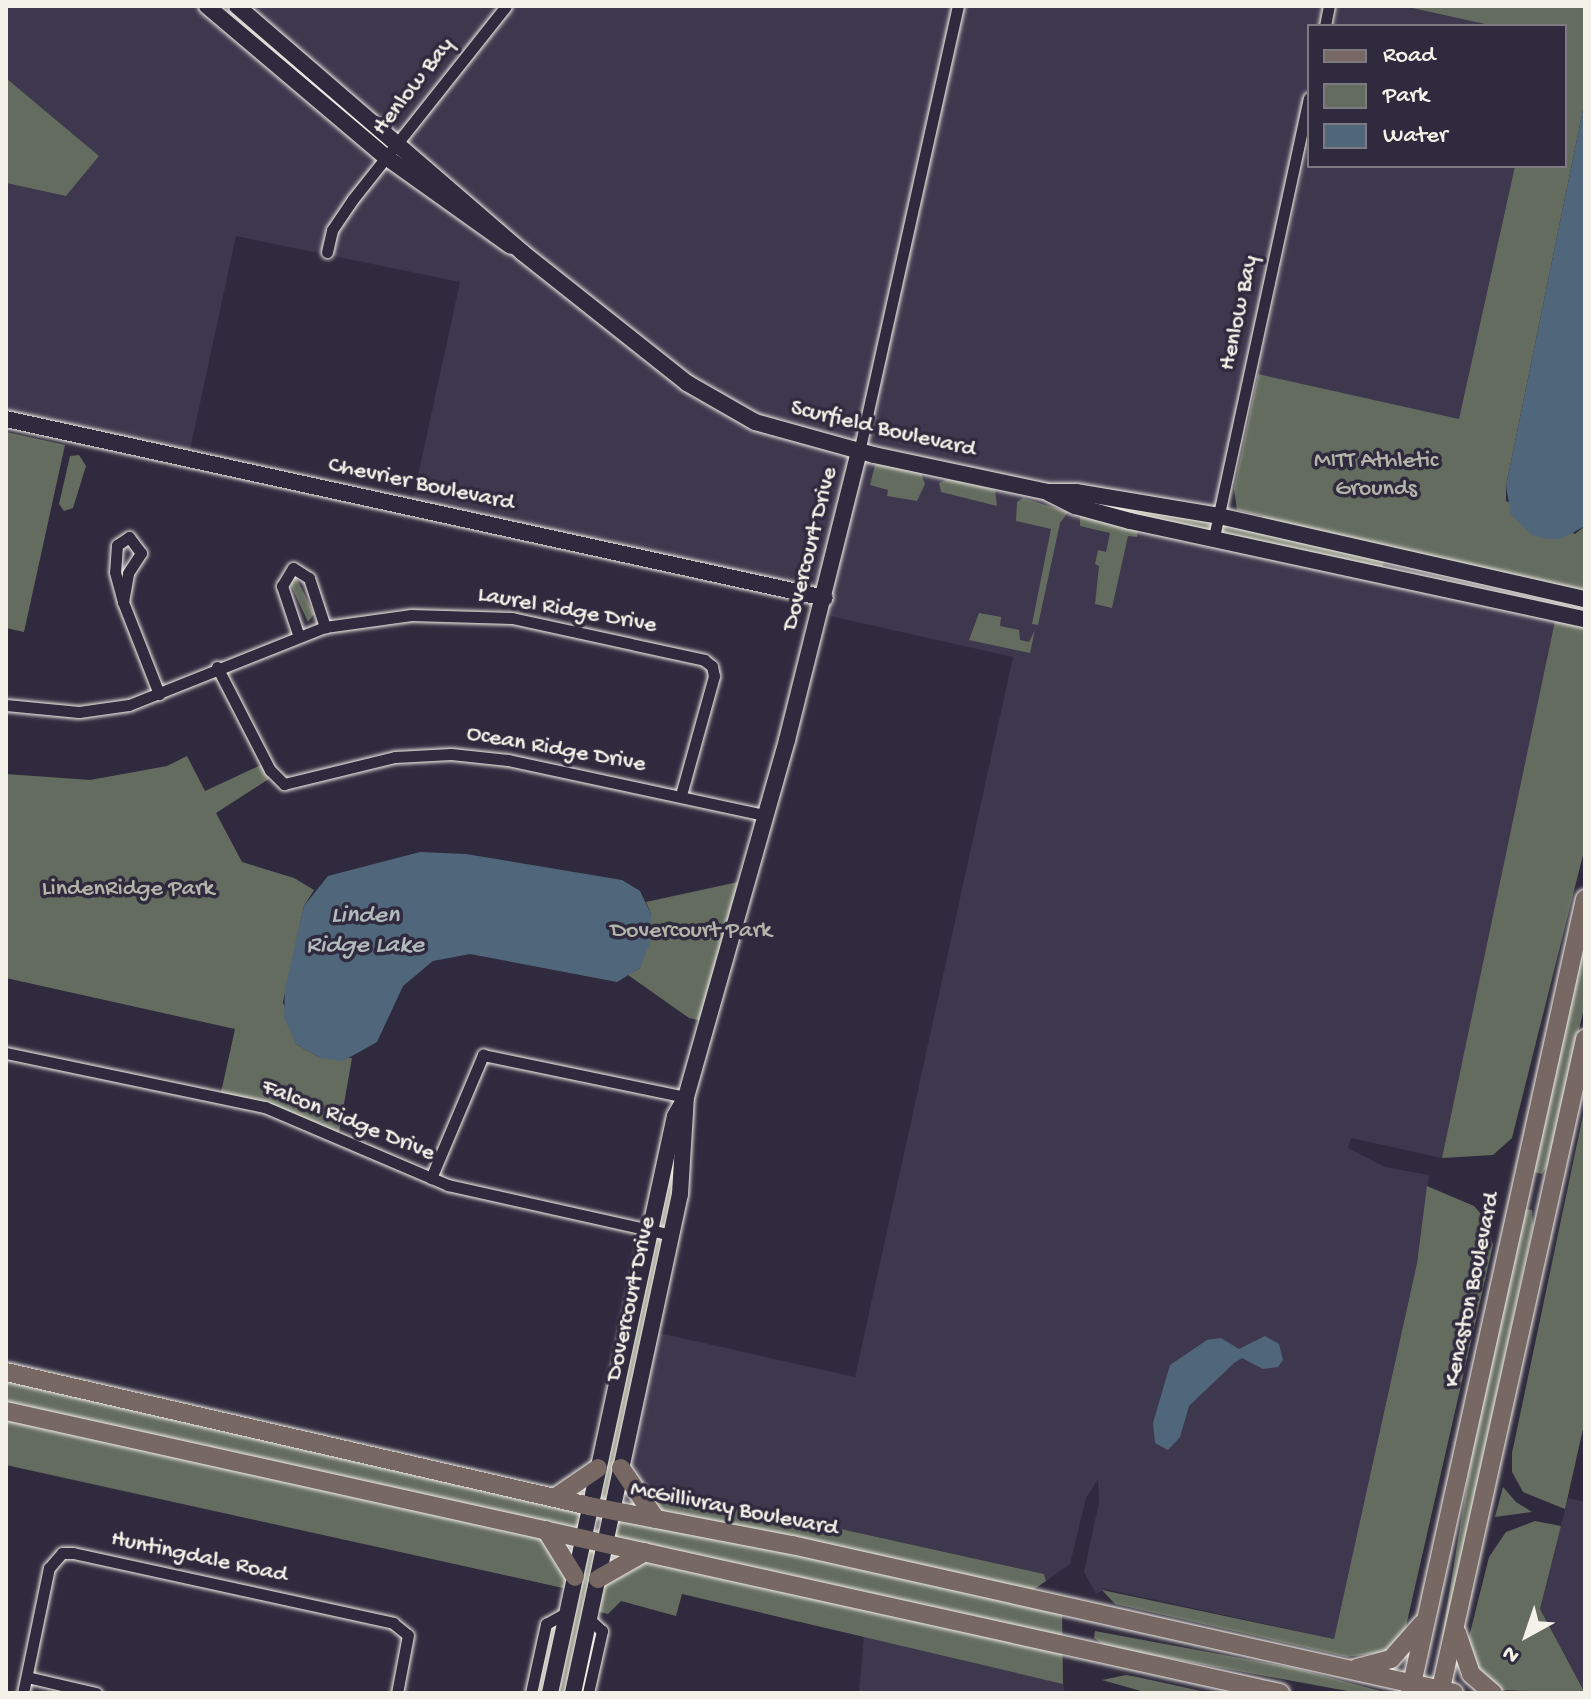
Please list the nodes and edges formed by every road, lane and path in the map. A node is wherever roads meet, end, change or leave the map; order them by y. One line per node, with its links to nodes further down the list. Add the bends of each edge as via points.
1 (207, 6): 7 (street, Scurfield Boulevard)
2 (237, 6): 6 (street, Scurfield Boulevard)
3 (506, 6): 6 (street, Henlow Bay)
4 (958, 6): 11 (street, Dovercourt Drive)
5 (1307, 107): 13 (street, Henlow Bay)
6 (399, 141): 7 (street, Henlow Bay); 9 (street, Scurfield Boulevard)
7 (386, 157): 8 (street, Henlow Bay, via 340,217); 9 (street, Scurfield Boulevard, via 460,214)
8 (327, 252)
9 (523, 253): 11 (street, Scurfield Boulevard, via 720,404 783,434)
10 (6, 419): 15 (street, Chevrier Boulevard)
11 (859, 452): 12 (street, Scurfield Boulevard); 15 (street, Dovercourt Drive)
12 (1048, 492): 13 (street, Scurfield Boulevard); 14 (street, Scurfield Boulevard, via 1075,506)
13 (1219, 516): 14 (street, Henlow Bay); 16 (street, Scurfield Boulevard)
14 (1214, 537): 18 (street, Scurfield Boulevard)
15 (825, 598): 25 (street, Dovercourt Drive)
16 (1585, 599)
17 (123, 602): 17 (street, via 115,551 126,537 136,541 141,553 128,573); 22 (street)
18 (1585, 619)
19 (325, 627): 20 (street, Laurel Ridge Drive); 20 (street, via 309,578 293,568 282,586); 24 (street, Laurel Ridge Drive, via 411,615 488,615 704,660 714,676)
20 (298, 634): 21 (street, Laurel Ridge Drive)
21 (217, 667): 22 (street, Laurel Ridge Drive); 24 (street, Ocean Ridge Drive, via 270,770 284,784 383,759 451,754 508,760)
22 (159, 694): 23 (street, Laurel Ridge Drive, via 79,712)
23 (6, 705)
24 (681, 795): 25 (street, Ocean Ridge Drive)
25 (765, 815): 29 (street, Dovercourt Drive)
26 (1585, 899): 49 (main road, Kenaston Boulevard)
27 (1585, 1039): 50 (main road)
28 (6, 1053): 30 (street, Falcon Ridge Drive, via 265,1107)
29 (686, 1097): 30 (street, via 483,1055); 31 (street, Dovercourt Drive, via 675,1116); 32 (street, Dovercourt Drive, via 688,1120)
30 (431, 1178): 31 (street, Falcon Ridge Drive)
31 (652, 1231): 32 (street, Falcon Ridge Drive); 35 (street, Dovercourt Drive)
32 (671, 1235): 36 (street, Dovercourt Drive)
33 (6, 1372): 37 (main road, McGillivray Boulevard)
34 (6, 1411): 41 (main road)
35 (598, 1468): 37 (main road); 38 (street, Dovercourt Drive)
36 (621, 1468): 39 (street, Dovercourt Drive); 40 (main road)
37 (556, 1497): 38 (main road, McGillivray Boulevard)
38 (589, 1506): 39 (main road, McGillivray Boulevard); 42 (street, Dovercourt Drive)
39 (612, 1510): 40 (main road, McGillivray Boulevard); 43 (street, Dovercourt Drive)
40 (656, 1519): 51 (main road, McGillivray Boulevard)
41 (546, 1530): 42 (main road); 45 (main road)
42 (583, 1537): 43 (main road); 45 (street, Dovercourt Drive)
43 (605, 1543): 44 (main road); 46 (street, Dovercourt Drive)
44 (645, 1552): 46 (main road); 62 (main road)
45 (575, 1577): 47 (street, Dovercourt Drive)
46 (598, 1579): 48 (street, Dovercourt Drive)
47 (568, 1612): 58 (street, via 546,1624); 59 (street, Dovercourt Drive)
48 (589, 1619): 60 (street, Dovercourt Drive); 61 (street, via 602,1631)
49 (1424, 1622): 51 (main road, via 1391,1659); 53 (main road, Kenaston Boulevard)
50 (1456, 1631): 54 (main road); 63 (main road, via 1471,1674)
51 (1351, 1670): 53 (main road, McGillivray Boulevard)
52 (27, 1677): 55 (street, Huntingdale Road); 56 (street); 57 (street, Huntingdale Road, via 49,1568 62,1553 73,1553 401,1626 408,1645)
53 (1411, 1688): 54 (main road, McGillivray Boulevard)
54 (1445, 1692)
55 (23, 1693)
56 (96, 1693)
57 (397, 1693)
58 (531, 1693)
59 (550, 1693)
60 (573, 1693)
61 (588, 1693)
62 (1280, 1693)
63 (1493, 1693)

